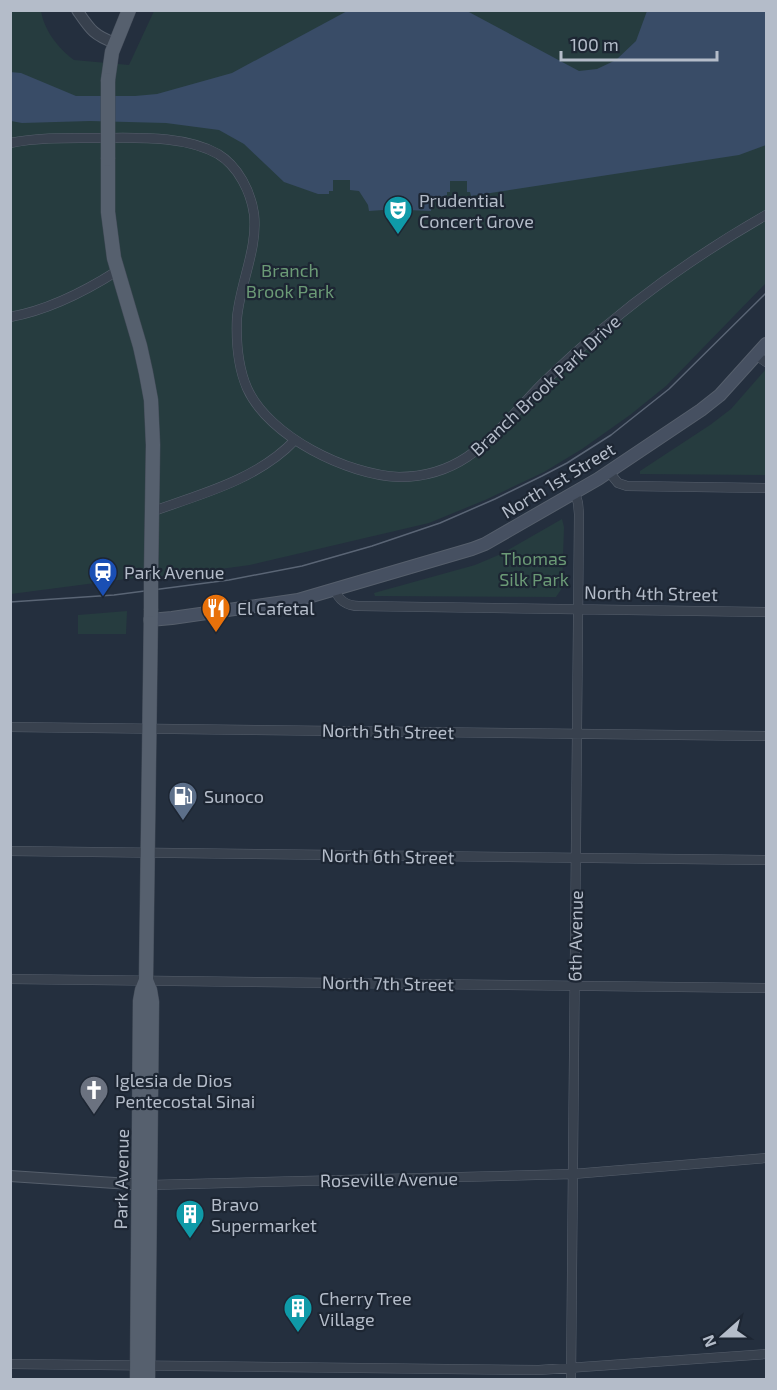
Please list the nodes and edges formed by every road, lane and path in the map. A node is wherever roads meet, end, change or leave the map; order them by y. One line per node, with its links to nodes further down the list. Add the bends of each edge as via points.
1 (77, 10): 3 (street, via 95,34)
2 (129, 10): 3 (main road, Park Avenue)
3 (115, 43): 6 (main road, Park Avenue, bridge, via 108,80 108,159 109,223)
4 (10, 143): 10 (street, Branch Brook Park Drive, via 55,138 164,139 207,149 229,163 253,207 252,246 240,296 237,340 246,386 258,406)
5 (766, 215): 10 (street, Branch Brook Park Drive, via 690,262 632,305 574,354 492,437 448,468 421,476 383,475 327,458)
6 (117, 271): 7 (street, via 53,306); 14 (main road, Park Avenue, via 149,386)
7 (10, 317)
8 (766, 344): 9 (main road, North 1st Street)
9 (761, 359): 11 (main road, North 1st Street, via 708,405)
10 (295, 440): 14 (street, via 256,470)
11 (609, 472): 12 (street, via 618,483 627,486); 13 (main road, North 1st Street)
12 (766, 488)
13 (575, 493): 15 (main road, North 1st Street, via 479,547); 16 (street, 6th Avenue, via 579,514)
14 (153, 512): 18 (main road, Park Avenue, bridge)
15 (335, 589): 16 (street, North 4th Street, via 341,600 353,606); 18 (main road, via 290,601 172,618)
16 (578, 609): 17 (street, North 4th Street); 21 (street, 6th Avenue)
17 (766, 612)
18 (150, 615): 20 (main road, Park Avenue)
19 (10, 728): 20 (street, North 5th Street)
20 (149, 729): 21 (street, North 5th Street); 24 (main road, Park Avenue)
21 (577, 733): 22 (street, North 5th Street); 25 (street, 6th Avenue)
22 (766, 736)
23 (10, 851): 24 (street, North 6th Street)
24 (148, 853): 25 (street, North 6th Street); 28 (main road, Park Avenue)
25 (576, 858): 26 (street, North 6th Street); 29 (street, 6th Avenue)
26 (766, 860)
27 (10, 979): 28 (street, North 7th Street)
28 (146, 980): 29 (street, North 7th Street); 34 (main road, Park Avenue, via 152,1002)
29 (575, 985): 30 (street, North 7th Street); 32 (street, 6th Avenue)
30 (766, 987)
31 (766, 1158): 32 (street, Roseville Avenue)
32 (573, 1174): 34 (street, Roseville Avenue); 37 (street, 6th Avenue)
33 (10, 1176): 34 (street, Roseville Avenue)
34 (144, 1185): 38 (main road, Park Avenue)
35 (766, 1354): 37 (street)
36 (10, 1364): 38 (street)
37 (571, 1368): 38 (street); 39 (street, 6th Avenue)
38 (142, 1373)
39 (571, 1380)

